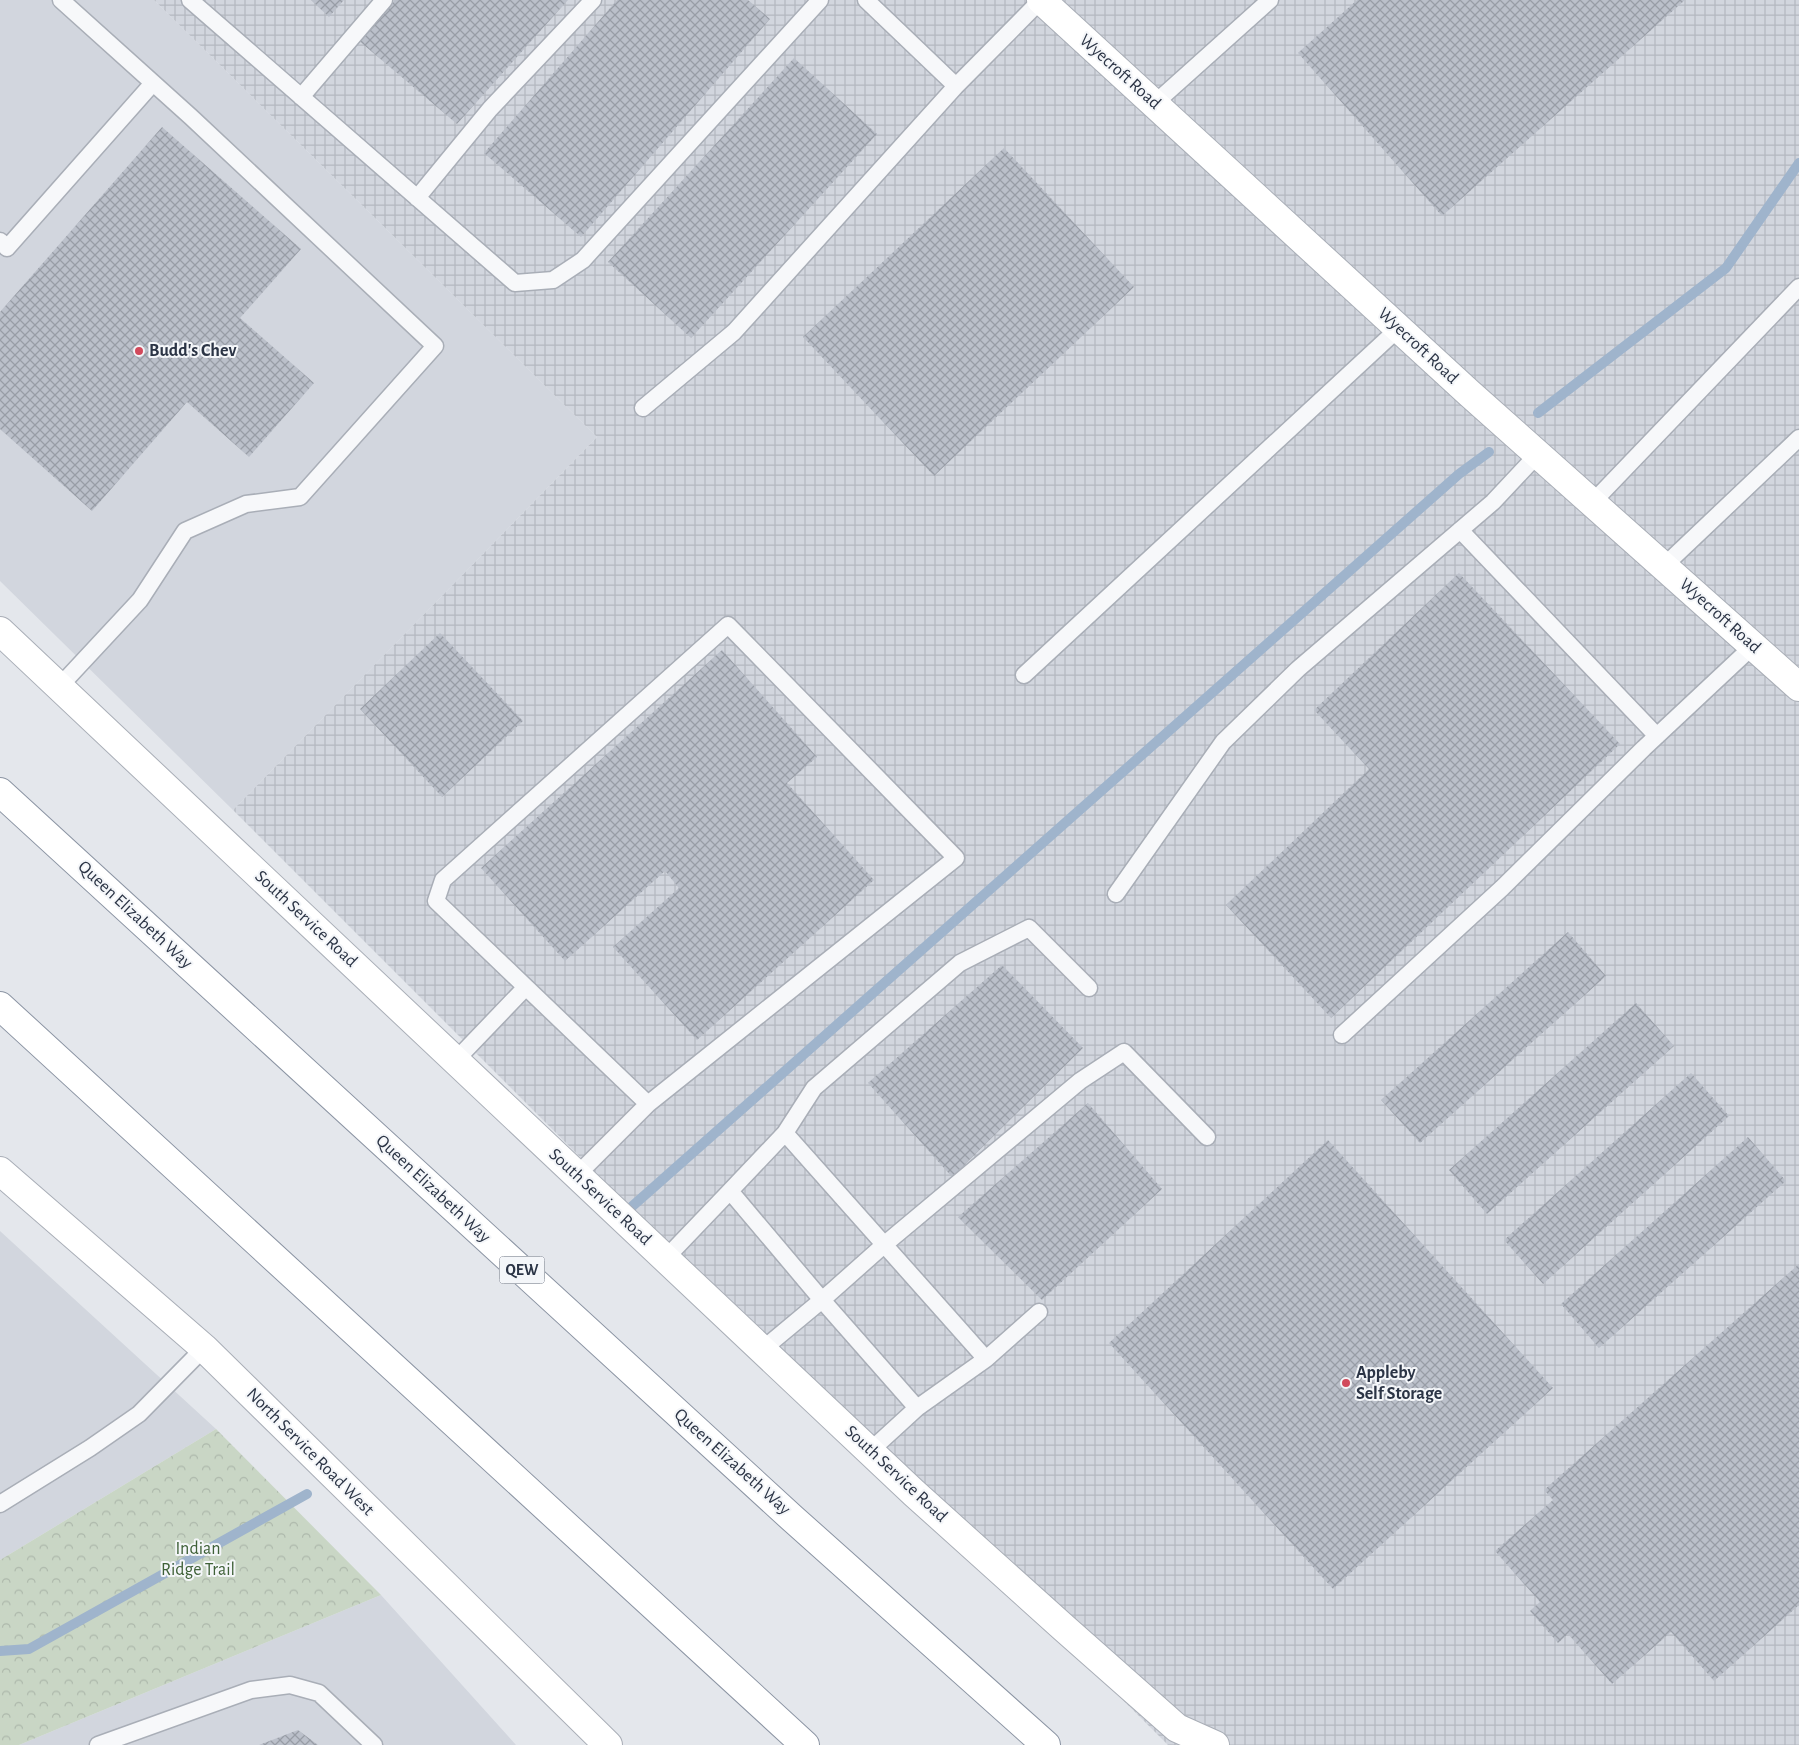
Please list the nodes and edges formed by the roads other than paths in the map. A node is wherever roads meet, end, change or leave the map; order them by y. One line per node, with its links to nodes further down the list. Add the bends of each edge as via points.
1 (62, 0): 9 (lane)
2 (190, 0): 11 (lane)
3 (384, 0): 11 (lane)
4 (593, 0): 13 (lane, via 490,109)
5 (820, 0): 13 (lane, via 583,260 553,280 515,283)
6 (866, 0): 10 (lane)
7 (1041, 0): 10 (lane); 12 (main road, Wyecroft Road)
8 (1270, 0): 12 (lane)
9 (153, 83): 14 (lane, via 7,248); 26 (lane, via 435,346 300,497 246,504 185,531 140,600)
10 (956, 86): 17 (lane, via 734,332)
11 (301, 98): 13 (lane)
12 (1154, 104): 16 (main road, Wyecroft Road)
13 (417, 198)
14 (0, 241)
15 (1799, 287): 20 (lane)
16 (1399, 328): 19 (main road, Wyecroft Road); 25 (lane)
17 (643, 408)
18 (1799, 438): 22 (lane)
19 (1538, 454): 20 (main road, Wyecroft Road); 21 (lane, via 1493,502)
20 (1592, 503): 22 (main road, Wyecroft Road)
21 (1460, 530): 28 (lane); 30 (lane, via 1298,669 1223,742)
22 (1664, 566): 24 (main road, Wyecroft Road)
23 (0, 631): 26 (main road, South Service Road)
24 (1753, 646): 27 (main road, Wyecroft Road); 28 (lane)
25 (1024, 674)
26 (59, 687): 35 (main road, South Service Road)
27 (1799, 688)
28 (1656, 736): 34 (lane, via 1502,888)
29 (0, 792): 56 (main road, Queen Elizabeth Way / QEW, via 792,1518)
30 (1116, 894)
31 (526, 987): 35 (lane); 36 (lane); 36 (lane, via 436,901 443,880 728,625 956,858)
32 (1089, 988): 37 (lane, via 1029,928 960,963 814,1088)
33 (0, 1006): 55 (main road)
34 (1342, 1035)
35 (455, 1061): 40 (main road, South Service Road)
36 (648, 1104): 40 (lane)
37 (785, 1133): 41 (lane); 42 (lane)
38 (1207, 1137): 42 (lane, via 1124,1052 1080,1081)
39 (0, 1171): 46 (main road, North Service Road West)
40 (577, 1175): 43 (main road, South Service Road)
41 (730, 1191): 43 (lane); 44 (lane)
42 (885, 1244): 44 (lane); 48 (lane)
43 (665, 1259): 47 (main road, South Service Road)
44 (822, 1300): 47 (lane); 49 (lane)
45 (1038, 1312): 48 (lane)
46 (204, 1348): 51 (lane, via 139,1414); 54 (main road, North Service Road West)
47 (763, 1349): 50 (main road, South Service Road)
48 (986, 1360): 49 (lane)
49 (917, 1408): 50 (lane)
50 (870, 1451): 57 (main road, South Service Road, via 1177,1728)
51 (0, 1504)
52 (98, 1745): 53 (lane, via 251,1690 290,1685 319,1693)
53 (374, 1745)
54 (608, 1745)
55 (805, 1745)
56 (1046, 1745)
57 (1215, 1745)

